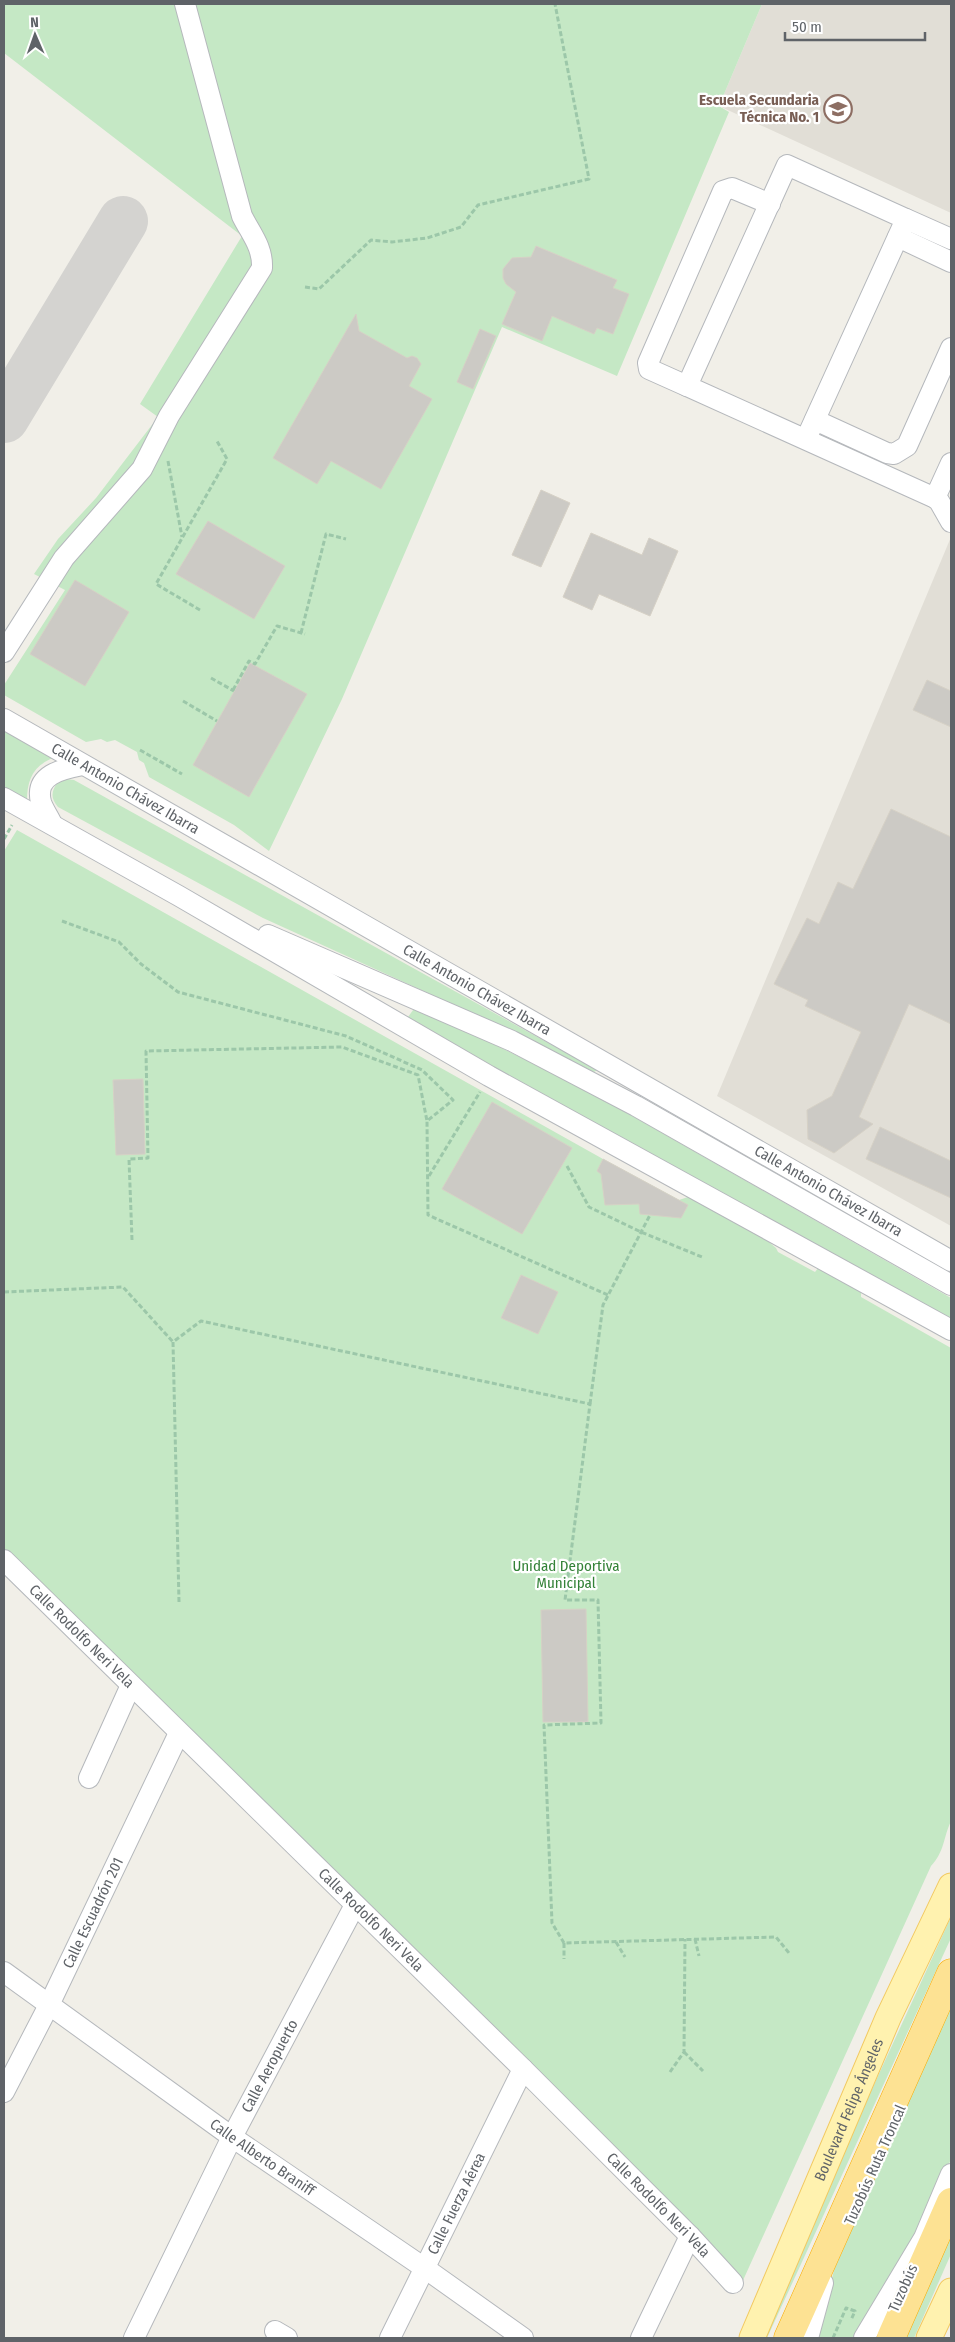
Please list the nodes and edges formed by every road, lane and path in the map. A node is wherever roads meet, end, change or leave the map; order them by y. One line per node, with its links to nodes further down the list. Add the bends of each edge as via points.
1 (185, 4): 21 (street, via 242,216 259,245 262,268 169,416 142,469 92,523 49,579)
2 (555, 4): 8 (path, via 589,179 478,205 461,227 427,238 392,242 371,240 319,289)
3 (770, 204): 4 (street, via 787,165); 10 (street); 10 (street, via 732,188 723,190 648,363 649,369)
4 (906, 219): 5 (street); 6 (street)
5 (898, 237): 7 (street); 11 (street)
6 (951, 239)
7 (951, 262)
8 (305, 286)
9 (951, 348): 11 (street, via 901,451 887,453)
10 (687, 386): 12 (street)
11 (815, 420): 12 (street)
12 (806, 439): 16 (street)
13 (217, 442): 18 (path, via 227,458)
14 (168, 462): 18 (path)
15 (951, 462): 16 (street)
16 (935, 498): 17 (street)
17 (951, 522)
18 (182, 538): 20 (path, via 156,584)
19 (346, 538): 22 (path, via 326,534 303,633 277,626 255,664 249,661 233,691)
20 (200, 610)
21 (4, 652)
22 (211, 678)
23 (183, 701): 25 (path)
24 (4, 719): 27 (street, Calle Antonio Chávez Ibarra)
25 (217, 721)
26 (140, 750): 28 (path)
27 (83, 765): 30 (street, via 58,770 47,777 41,802); 41 (street, Calle Antonio Chávez Ibarra)
28 (182, 774)
29 (4, 798): 30 (street)
30 (52, 824): 31 (street)
31 (179, 896): 33 (street); 42 (street, via 512,1042 636,1106)
32 (62, 921): 34 (path, via 119,942 141,964 178,992 346,1036 422,1070 452,1100)
33 (489, 1076): 36 (path); 45 (street)
34 (426, 1121): 36 (path); 39 (path, via 418,1074 342,1047 146,1051 148,1158 129,1159)
35 (567, 1166): 38 (path, via 590,1207)
36 (428, 1178): 44 (path, via 428,1216)
37 (650, 1215): 38 (path)
38 (640, 1232): 40 (path); 44 (path)
39 (132, 1240)
40 (702, 1257)
41 (951, 1260)
42 (951, 1286)
43 (4, 1292): 46 (path, via 123,1287)
44 (608, 1295): 47 (path, via 603,1305)
45 (951, 1330)
46 (173, 1342): 47 (path, via 200,1321); 49 (path)
47 (590, 1404): 58 (path, via 565,1600 598,1600 601,1723 544,1725 552,1923)
48 (4, 1560): 50 (street, Calle Rodolfo Neri Vela)
49 (179, 1602)
50 (131, 1685): 51 (street, Calle Rodolfo Neri Vela); 52 (street)
51 (179, 1733): 54 (street, Calle Rodolfo Neri Vela); 66 (street, Calle Escuadrón 201)
52 (88, 1778)
53 (951, 1886): 86 (main road, Boulevard Felipe Ángeles, via 888,2018)
54 (355, 1905): 68 (street, Calle Rodolfo Neri Vela); 72 (street, Calle Aeropuerto)
55 (685, 1940): 56 (path); 57 (path); 67 (path)
56 (695, 1940): 59 (path, via 776,1937); 60 (path)
57 (616, 1942): 58 (path); 61 (path)
58 (564, 1943): 62 (path)
59 (789, 1953)
60 (699, 1956)
61 (625, 1957)
62 (564, 1959)
63 (4, 1972): 66 (street, Calle Alberto Braniff)
64 (951, 1972): 87 (highway)
65 (951, 1995): 78 (street, Tuzobús Ruta Troncal)
66 (49, 2004): 71 (street, Calle Escuadrón 201); 72 (street, Calle Alberto Braniff)
67 (684, 2052): 69 (path); 70 (path)
68 (523, 2069): 75 (street, Calle Rodolfo Neri Vela); 77 (street, Calle Fuerza Aérea)
69 (703, 2071)
70 (670, 2072)
71 (4, 2092)
72 (232, 2137): 77 (street, Calle Alberto Braniff); 82 (street, Calle Aeropuerto)
73 (951, 2174): 76 (street)
74 (951, 2202): 93 (highway)
75 (690, 2236): 79 (street, Calle Rodolfo Neri Vela); 85 (street)
76 (924, 2238): 91 (street); 92 (street, Tuzobús)
77 (426, 2269): 83 (street, Calle Fuerza Aérea); 84 (street, Calle Alberto Braniff)
78 (825, 2278): 88 (street); 89 (street, Tuzobús Ruta Troncal)
79 (733, 2284)
80 (951, 2291): 94 (main road)
81 (848, 2325): 90 (path, via 855,2311 846,2308)
82 (134, 2338)
83 (390, 2338)
84 (523, 2338)
85 (641, 2338)
86 (752, 2338)
87 (788, 2338)
88 (795, 2338)
89 (808, 2338)
90 (832, 2338)
91 (864, 2338)
92 (880, 2338)
93 (891, 2338)
94 (929, 2338)

